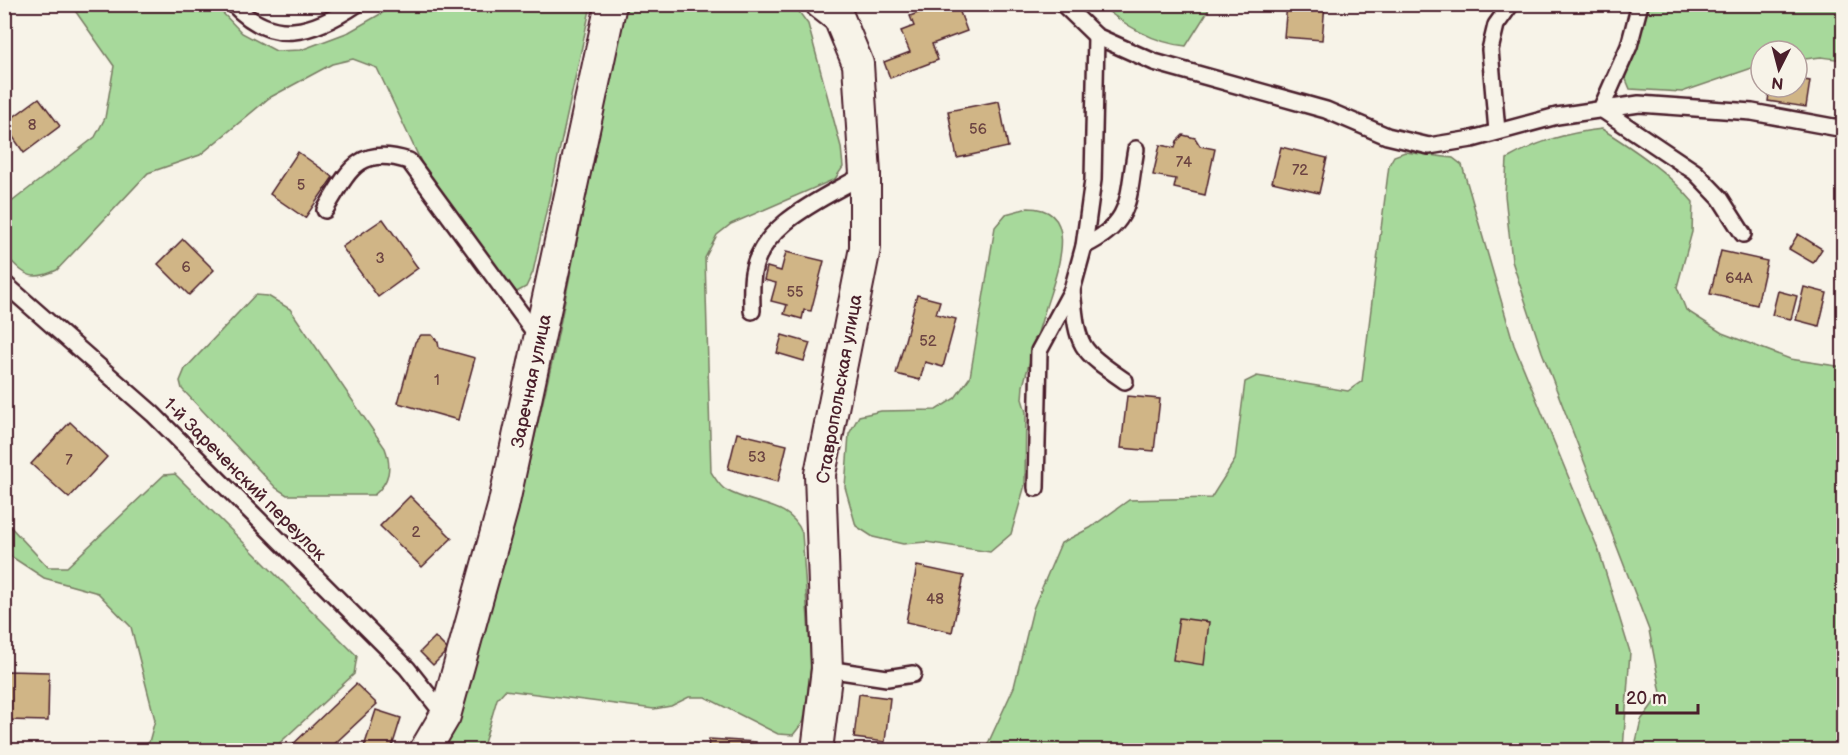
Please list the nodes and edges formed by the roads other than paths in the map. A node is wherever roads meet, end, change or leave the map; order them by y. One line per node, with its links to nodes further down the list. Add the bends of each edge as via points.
1 (233, 4): 2 (lane, via 247,20 269,30 291,32 330,22)
2 (357, 4)
3 (610, 4): 20 (street, Заречная улица)
4 (820, 4): 13 (street, Ставропольская улица, via 839,18 858,64)
5 (1063, 4): 8 (lane)
6 (1511, 4): 11 (lane, via 1496,25 1490,50)
7 (1640, 4): 9 (lane, via 1629,46)
8 (1096, 36): 11 (lane, via 1154,62 1326,110 1388,136 1429,146); 16 (lane, via 1093,180)
9 (1601, 109): 10 (lane, via 1639,104 1685,106 1752,112); 11 (lane); 15 (lane, via 1695,172 1720,198)
10 (1844, 129)
11 (1497, 131)
12 (1136, 149): 16 (lane, via 1125,213 1107,235)
13 (865, 174): 19 (lane, via 794,216 764,243 753,273); 23 (street, Ставропольская улица, via 865,248 820,474)
14 (325, 210): 20 (lane, via 348,173 367,157 387,154 409,161)
15 (1743, 234)
16 (1084, 246): 18 (lane)
17 (7, 290): 25 (lane, 1-й Зареченский переулок, via 153,414 407,668)
18 (1072, 290): 21 (lane, via 1077,334 1089,356); 22 (lane, via 1039,351)
19 (752, 311)
20 (540, 339): 25 (street, Заречная улица, via 503,507)
21 (1125, 381)
22 (1036, 488)
23 (827, 669): 24 (lane, via 887,678); 27 (street, Ставропольская улица)
24 (913, 674)
25 (445, 716): 26 (street, Заречная улица)
26 (425, 750)
27 (817, 750)

